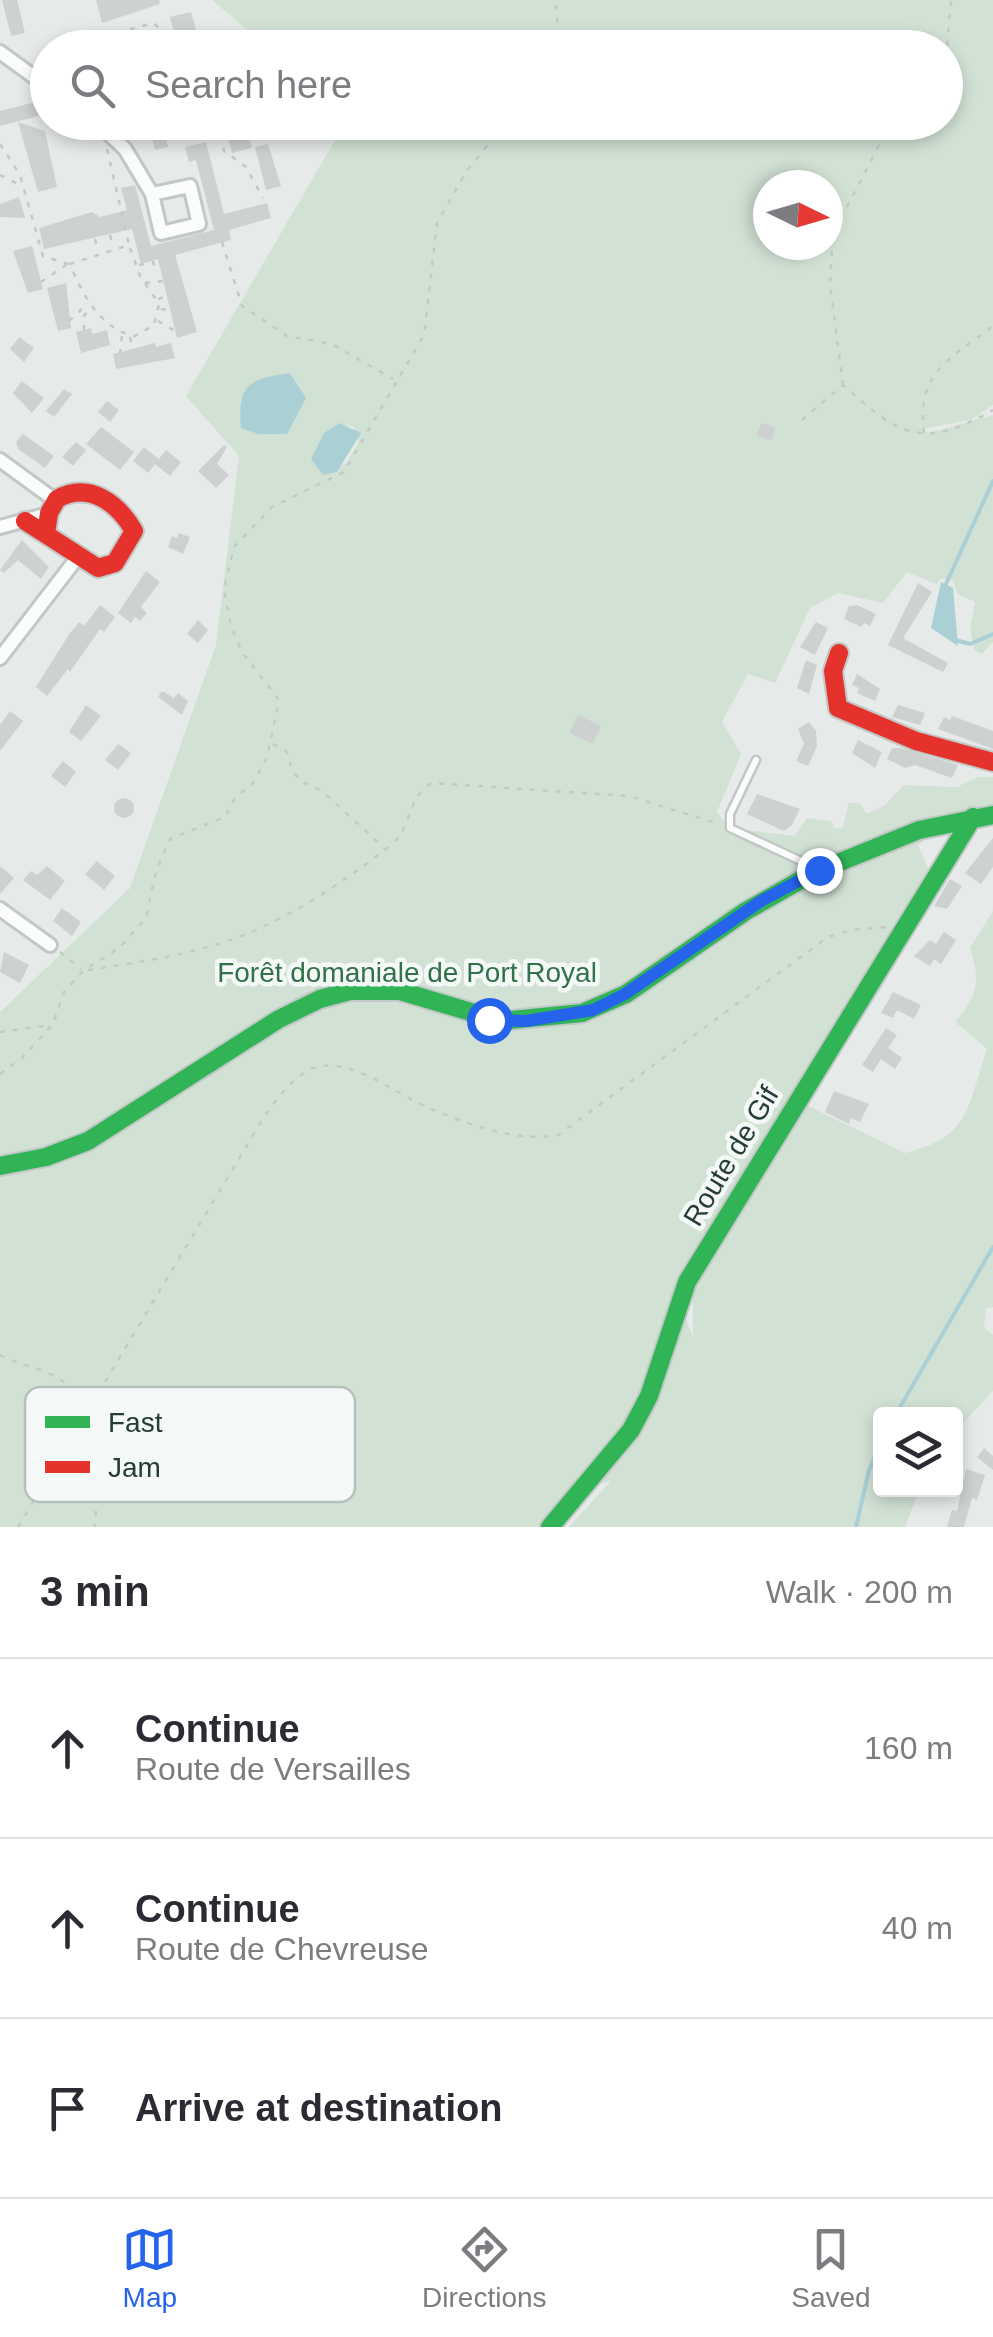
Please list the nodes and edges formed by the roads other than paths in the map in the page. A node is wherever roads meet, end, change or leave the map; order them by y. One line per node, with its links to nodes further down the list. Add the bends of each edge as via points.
1 (0, 52): 2 (street)
2 (30, 74)
3 (116, 140): 4 (street)
4 (152, 194)
5 (0, 460): 6 (street)
6 (52, 508): 7 (street); 9 (street); 10 (street, via 64,494 90,490 130,521 132,542 107,568)
7 (25, 521): 8 (street); 9 (street)
8 (0, 527)
9 (46, 534): 10 (street)
10 (77, 558): 12 (street)
11 (840, 652): 14 (street, via 833,671 838,708 916,741)
12 (0, 658)
13 (756, 760): 17 (lane, via 730,828)
14 (993, 762)
15 (993, 815): 16 (street)
16 (973, 818): 17 (street); 23 (street, Route de Gif, via 687,1282 649,1396 630,1430)
17 (819, 870): 22 (street, via 593,1010 489,1020 445,1002 387,992 324,997 258,1031 94,1141)
18 (0, 909): 19 (street)
19 (12, 919): 20 (street); 21 (street)
20 (0, 932)
21 (50, 945)
22 (0, 1166)
23 (550, 1527)

